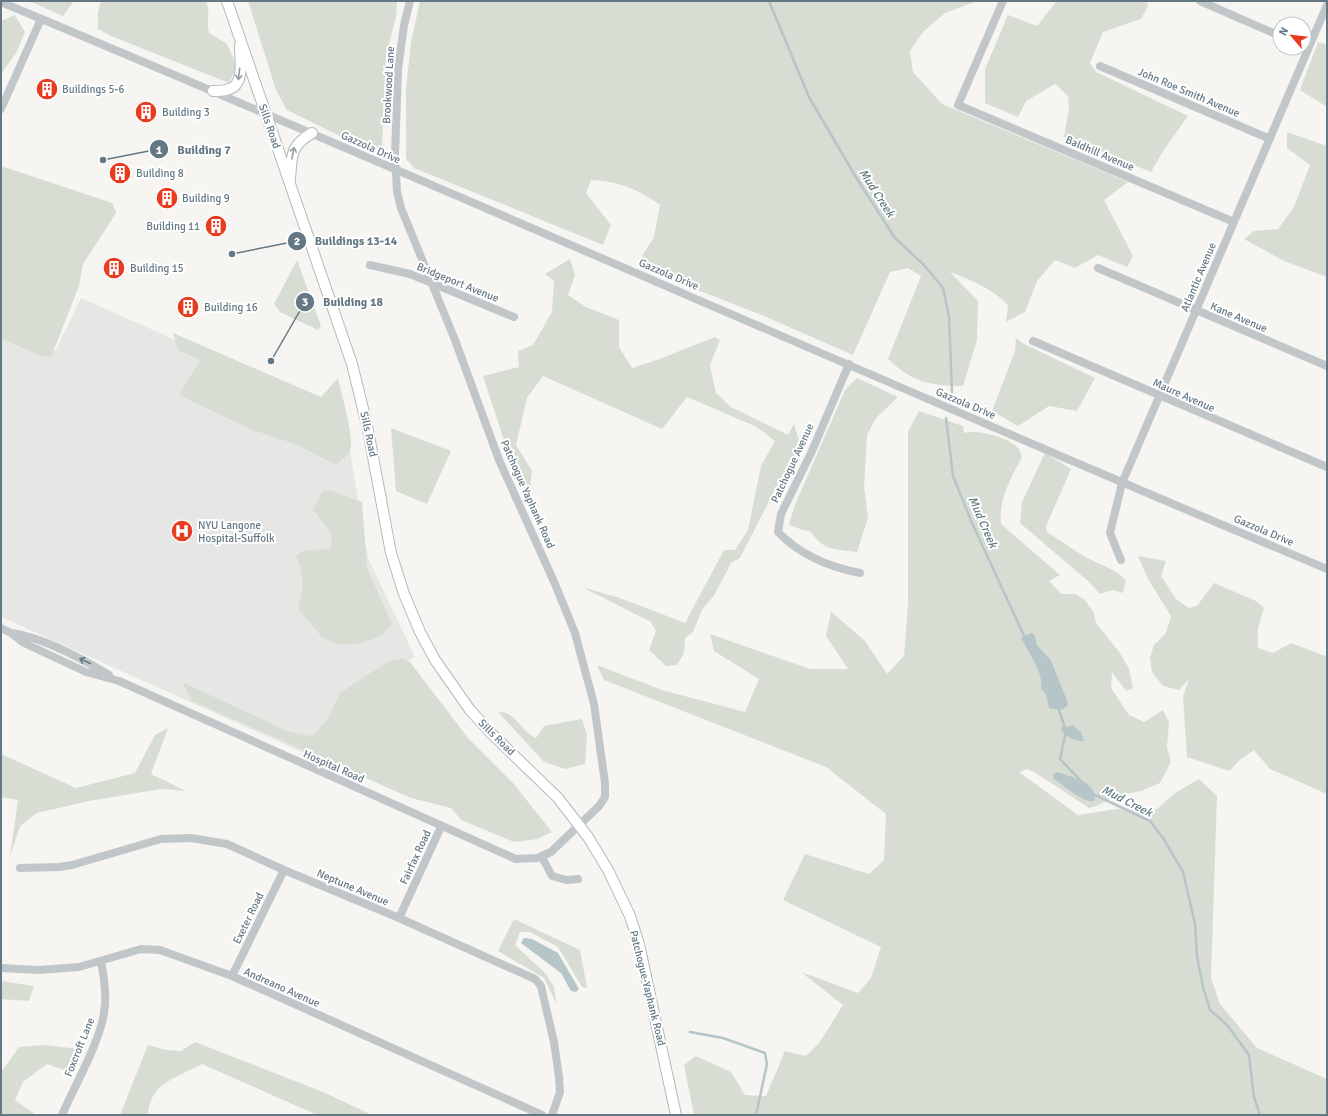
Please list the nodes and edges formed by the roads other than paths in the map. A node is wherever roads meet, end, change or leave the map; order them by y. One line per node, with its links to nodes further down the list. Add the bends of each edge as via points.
1 (227, 1): 10 (main road, Sills Road)
2 (410, 1): 18 (street, Brookwood Lane, via 398,69)
3 (1002, 1): 20 (street, Baldhill Avenue, via 958,105)
4 (1200, 1): 8 (street)
5 (1, 2): 7 (street, Gazzola Drive)
6 (1327, 5): 9 (street, Atlantic Avenue)
7 (41, 19): 13 (street, Gazzola Drive); 14 (street)
8 (1272, 32)
9 (1312, 35)
10 (240, 38): 13 (main road, one-way to 13, via 238,81 229,89); 15 (main road, Sills Road)
11 (1302, 56): 17 (street, Atlantic Avenue)
12 (1100, 66): 17 (street, John Roe Smith Avenue)
13 (213, 91): 15 (street, Gazzola Drive)
14 (1, 109)
15 (266, 114): 16 (street, Gazzola Drive); 19 (main road, Sills Road)
16 (312, 133): 18 (street, Gazzola Drive); 19 (main road, one-way to 16, via 294,146)
17 (1270, 139): 20 (street, Atlantic Avenue)
18 (396, 170): 23 (street, Patchogue Yaphank Road, via 400,208); 27 (street, Gazzola Drive)
19 (290, 182): 36 (main road, Sills Road, via 360,391 392,553 404,594 420,632 435,660 470,710 545,784)
20 (1234, 222): 24 (street, Atlantic Avenue)
21 (370, 265): 23 (street, Bridgeport Avenue, via 410,274)
22 (1098, 268): 24 (street, Kane Avenue)
23 (431, 283): 25 (street, Bridgeport Avenue); 36 (street, Patchogue Yaphank Road, via 500,460 555,584 583,659 594,704 606,788 604,799 599,806)
24 (1196, 310): 28 (street, Kane Avenue); 29 (street, Atlantic Avenue)
25 (514, 317)
26 (1033, 341): 29 (street, Maure Avenue)
27 (849, 364): 31 (street, Gazzola Drive); 34 (street, Patchogue Avenue, via 812,451 781,514 778,532 789,543 817,560 834,568)
28 (1327, 366)
29 (1159, 396): 30 (street, Maure Avenue); 31 (street, Atlantic Avenue)
30 (1327, 466)
31 (1122, 483): 32 (street, Atlantic Avenue, via 1110,533); 33 (street, Gazzola Drive)
32 (1121, 560)
33 (1327, 568)
34 (860, 573)
35 (1, 628): 37 (street, Hospital Road, via 24,643 80,668 118,681)
36 (579, 825): 38 (street, Hospital Road, via 551,852); 49 (main road, Patchogue-Yaphank Road, via 608,870 637,938)
37 (441, 827): 38 (street, Hospital Road, via 516,859 530,860); 42 (street, Fairfax Road)
38 (542, 857): 41 (street, via 552,876 566,880)
39 (20, 868): 40 (street, Neptune Avenue, via 72,865 161,839 191,838 227,844)
40 (284, 870): 42 (street, Neptune Avenue); 45 (street, Exeter Road)
41 (578, 879)
42 (399, 918): 48 (street, Neptune Avenue, via 535,979 541,986 559,1077 560,1092)
43 (101, 961): 44 (street, Andreano Avenue, via 79,967 39,970); 45 (street, Andreano Avenue, via 141,949 160,950); 46 (street, Foxcroft Lane, via 105,987 104,1013 94,1045)
44 (1, 968)
45 (232, 976): 47 (street, Andreano Avenue)
46 (62, 1115)
47 (542, 1115)
48 (552, 1115)
49 (676, 1115)

